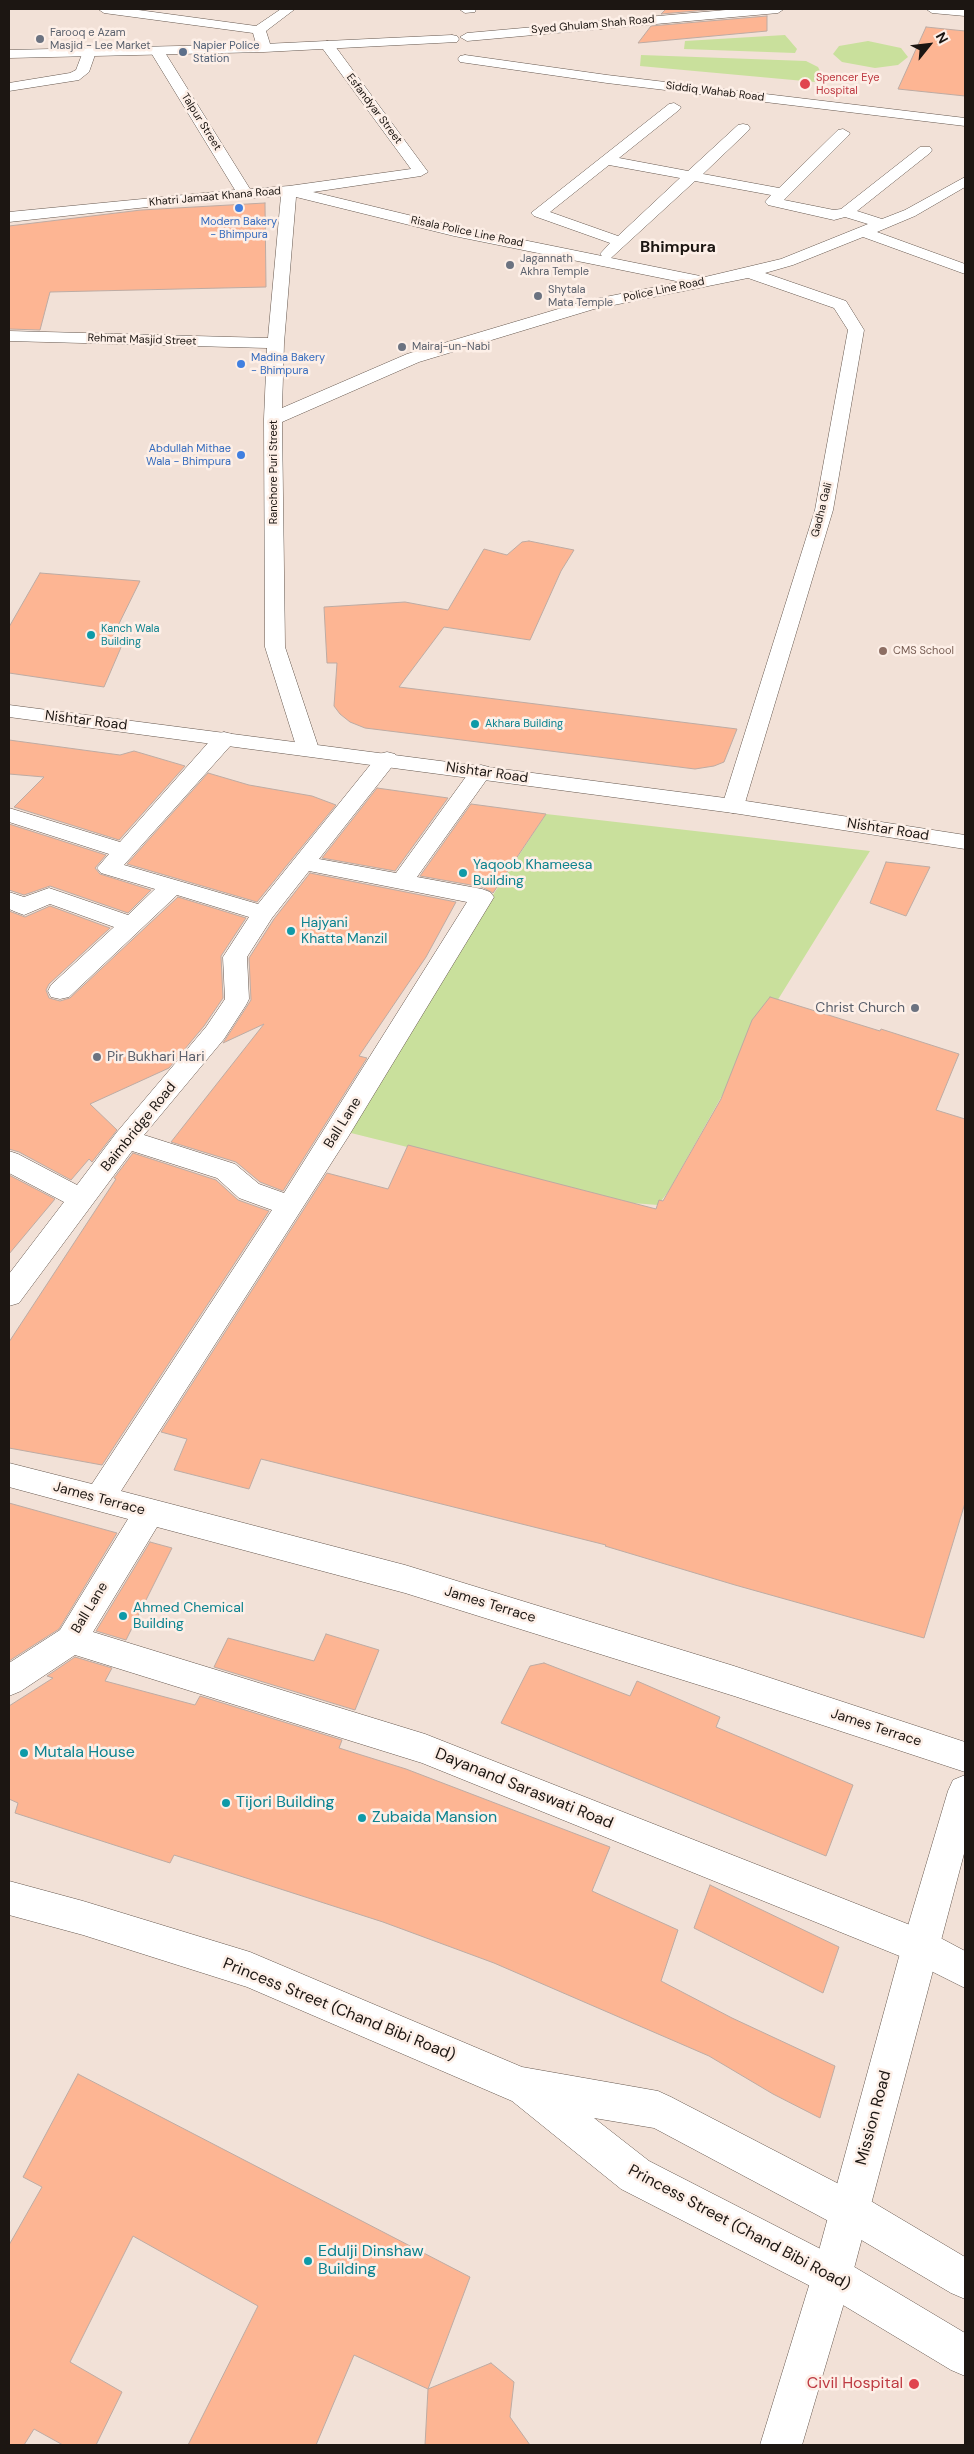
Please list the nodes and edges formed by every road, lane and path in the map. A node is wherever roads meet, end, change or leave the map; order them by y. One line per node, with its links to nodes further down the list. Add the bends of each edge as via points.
1 (104, 9): 10 (street)
2 (196, 9): 10 (street)
3 (289, 9): 11 (street)
4 (465, 9): 5 (street)
5 (470, 9)
6 (773, 9): 7 (street, Syed Ghulam Shah Road); 12 (street, Syed Ghulam Shah Road)
7 (778, 9)
8 (932, 9): 9 (street)
9 (965, 12)
10 (180, 19): 11 (street)
11 (259, 30): 15 (street)
12 (467, 37): 13 (street); 17 (street, via 490,39)
13 (452, 39): 14 (street); 20 (street, Siddiq Wahab Road, via 439,46 445,55)
14 (327, 45): 15 (street); 29 (street, Esfandyar Street)
15 (264, 48): 16 (street)
16 (157, 51): 18 (street); 34 (street, Talpur Street)
17 (499, 51): 20 (street); 23 (street, Siddiq Wahab Road)
18 (89, 52): 19 (street); 21 (street, via 82,72 74,77)
19 (9, 54)
20 (465, 60): 24 (street, Siddiq Wahab Road)
21 (9, 87)
22 (674, 108): 28 (street)
23 (965, 113)
24 (965, 122)
25 (743, 128): 30 (street)
26 (843, 133): 35 (street)
27 (926, 150): 37 (street)
28 (606, 160): 30 (street); 41 (street, via 539,213)
29 (421, 172): 32 (street, Khatri Jamaat Khana Road)
30 (692, 176): 35 (street); 41 (street)
31 (965, 182): 33 (street, Police Line Road)
32 (289, 191): 34 (street, Khatri Jamaat Khana Road); 42 (street, Risala Police Line Road, via 454,231); 49 (street, Ranchore Puri Street)
33 (949, 192): 36 (street); 39 (street, Police Line Road)
34 (245, 193): 38 (street, Khatri Jamaat Khana Road)
35 (782, 193): 37 (street, via 773,202 834,215)
36 (965, 197)
37 (846, 212): 39 (street)
38 (9, 217)
39 (883, 224): 40 (street, Police Line Road)
40 (863, 232): 43 (street); 46 (street, Police Line Road)
41 (621, 242): 42 (street)
42 (601, 260): 47 (street, Risala Police Line Road)
43 (948, 262): 44 (street); 45 (street)
44 (965, 263)
45 (965, 269)
46 (749, 273): 47 (street, Police Line Road); 56 (street, Gadha Gali, via 840,305 856,330 824,510)
47 (705, 282): 50 (street, Police Line Road, via 591,305 413,358)
48 (9, 336): 49 (street, Rehmat Masjid Street)
49 (276, 343): 50 (street, Ranchore Puri Street)
50 (273, 419): 53 (street, Ranchore Puri Street, via 275,647)
51 (9, 711): 52 (street, Nishtar Road)
52 (224, 738): 53 (street, Nishtar Road); 59 (street)
53 (308, 749): 54 (street, Nishtar Road)
54 (387, 759): 55 (street, Nishtar Road); 60 (street, Baimbridge Road)
55 (481, 772): 56 (street, Nishtar Road); 61 (street)
56 (733, 806): 58 (street, Nishtar Road)
57 (9, 816): 59 (street)
58 (965, 842)
59 (124, 851): 62 (street, via 109,868)
60 (304, 863): 61 (street, Ball Lane); 64 (street, Baimbridge Road)
61 (402, 882): 70 (street, Ball Lane, via 482,897)
62 (173, 886): 64 (street); 65 (street)
63 (9, 899): 65 (street, via 24,907 48,895)
64 (264, 914): 67 (street, Baimbridge Road, via 235,958 237,1000 215,1033)
65 (132, 925): 66 (street)
66 (60, 992)
67 (126, 1139): 69 (street, Baimbridge Road); 70 (street, via 226,1171 249,1190)
68 (9, 1162): 69 (street)
69 (80, 1199): 71 (street, Baimbridge Road)
70 (289, 1206): 73 (street, Ball Lane)
71 (9, 1295)
72 (9, 1475): 73 (street, James Terrace)
73 (99, 1499): 74 (street, James Terrace)
74 (149, 1512): 75 (street, Ball Lane); 77 (street, James Terrace, via 405,1579 725,1678)
75 (71, 1640): 76 (street, Ball Lane); 80 (street, Dayanand Saraswati Road, via 425,1749)
76 (9, 1681)
77 (965, 1757)
78 (965, 1791): 80 (street, Mission Road)
79 (9, 1898): 82 (street, Princess Street (Chand Bibi Road), via 250,1970)
80 (920, 1946): 81 (street, Dayanand Saraswati Road); 83 (street, Mission Road)
81 (965, 1970)
82 (522, 2086): 83 (street, Princess Street (Chand Bibi Road), via 658,2110); 84 (street, Princess Street (Chand Bibi Road), via 635,2175)
83 (850, 2211): 84 (street, Mission Road); 85 (street, Princess Street (Chand Bibi Road))
84 (832, 2276): 86 (street, Princess Street (Chand Bibi Road)); 87 (street, Mission Road)
85 (965, 2279)
86 (965, 2356)
87 (781, 2445)

